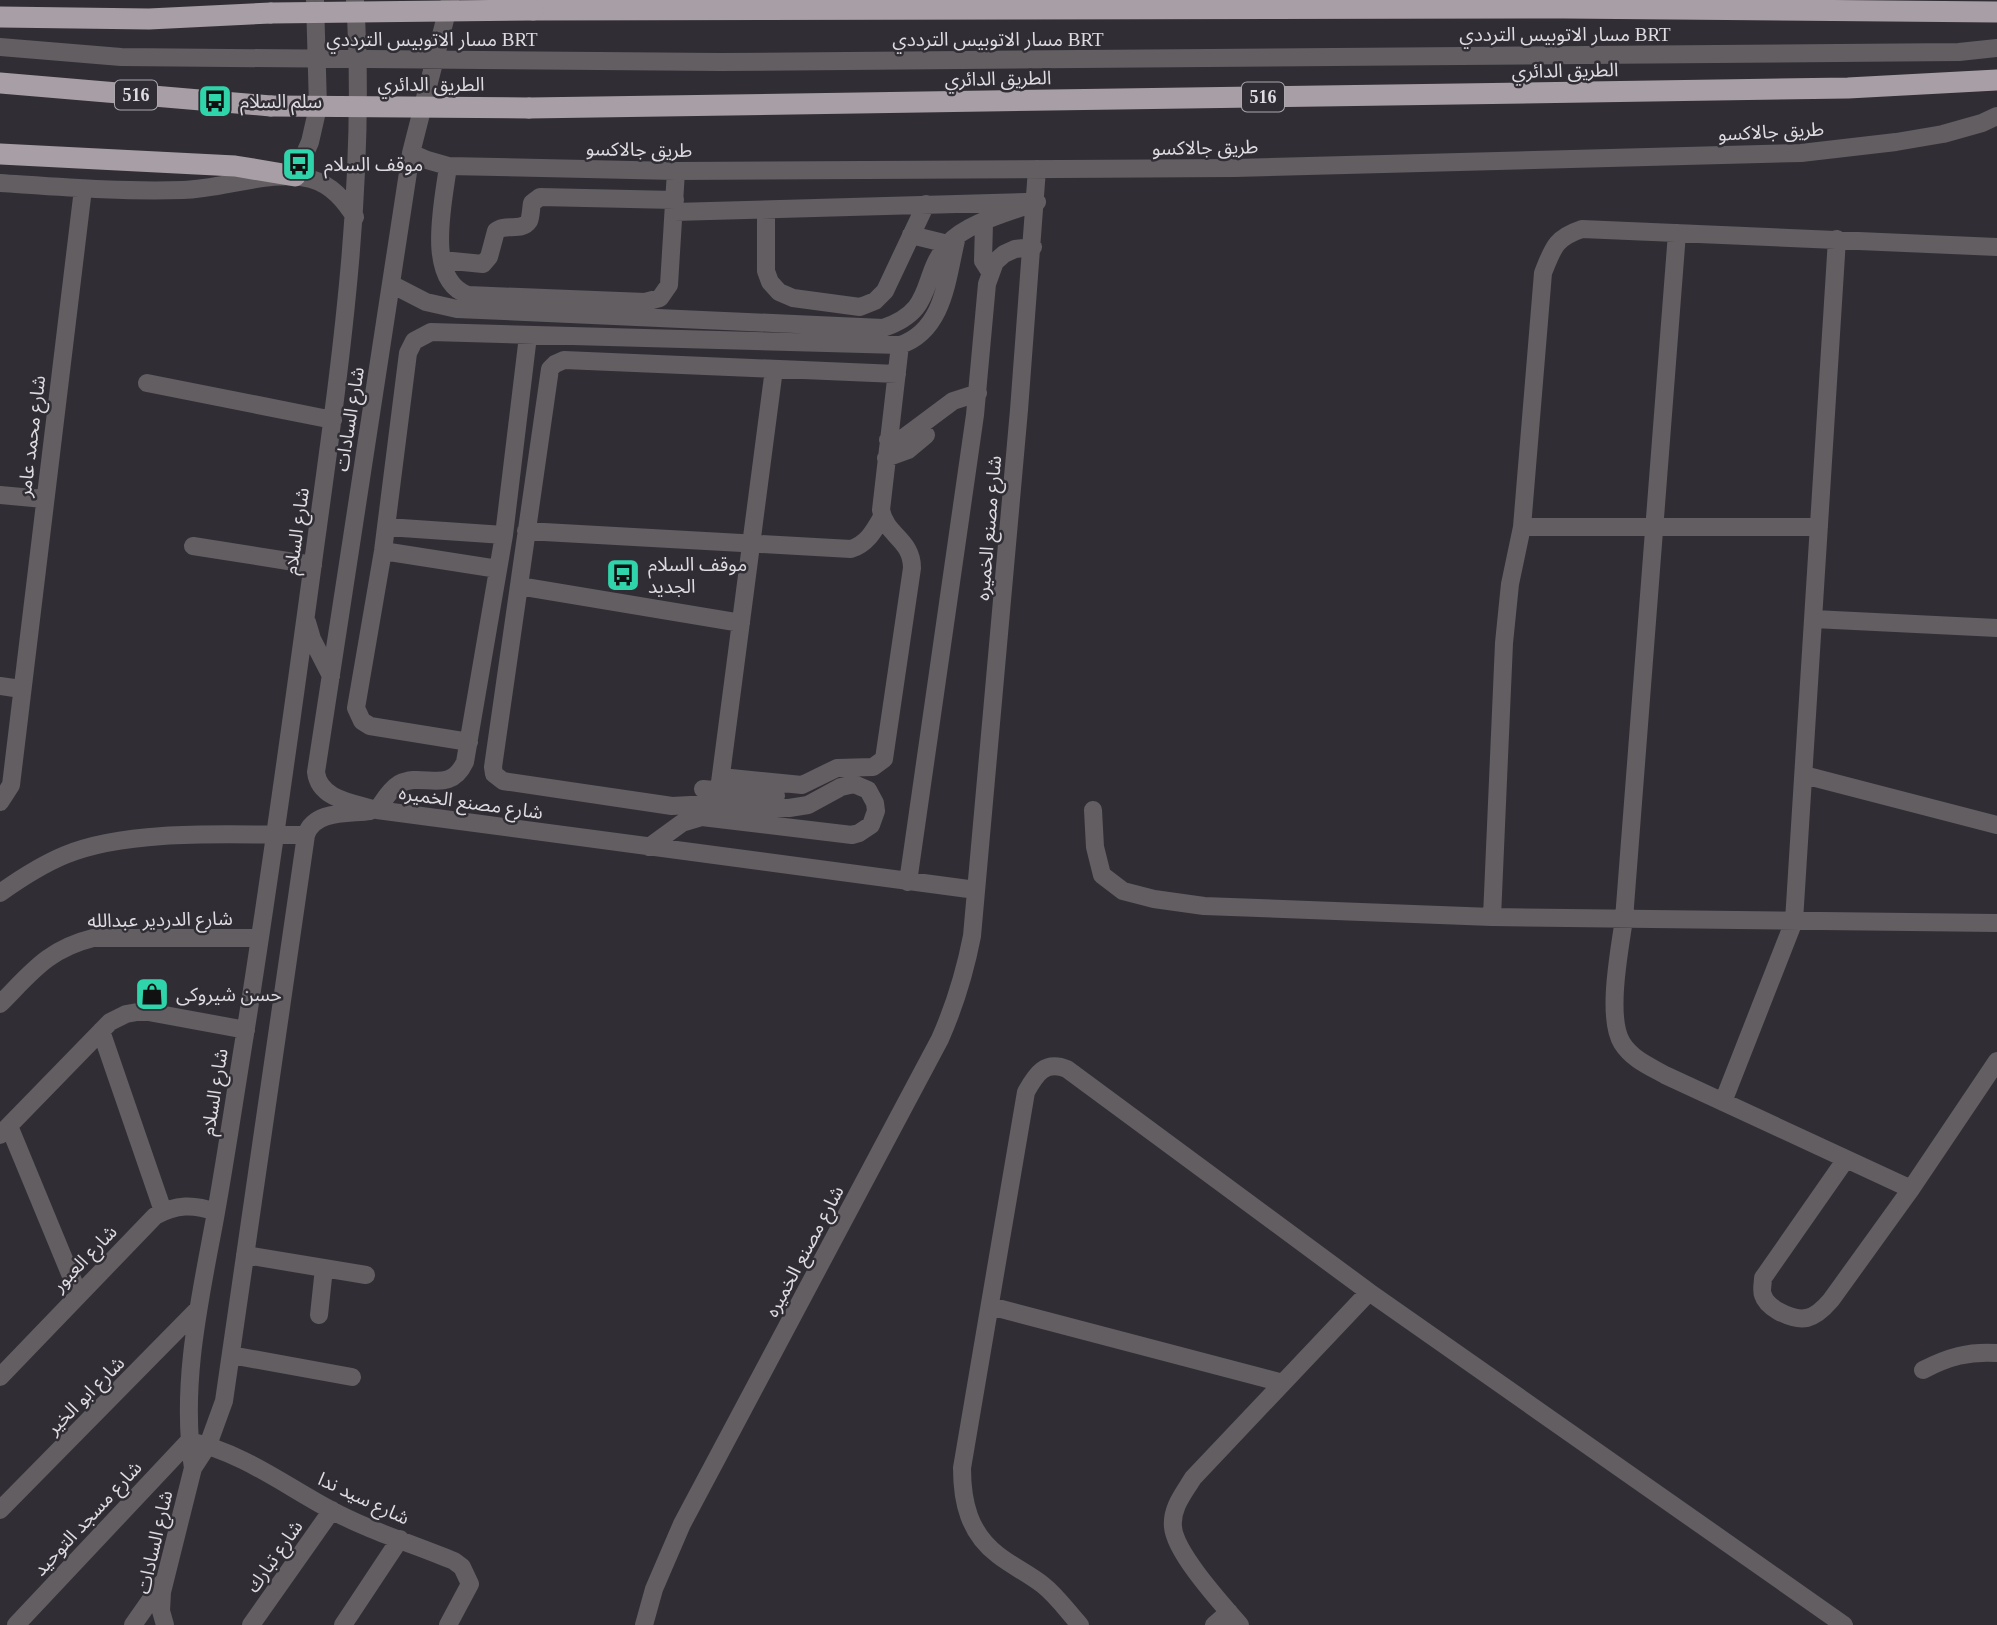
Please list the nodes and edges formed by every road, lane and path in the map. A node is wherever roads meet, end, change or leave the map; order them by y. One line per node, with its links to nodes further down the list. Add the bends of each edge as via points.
1 (316, 0): 17 (street, via 318,107)
2 (355, 0): 24 (street, شارع السلام, via 359,62)
3 (450, 0): 12 (street, شارع السادات)
4 (1559, 4): 5 (highway); 6 (highway, bridge)
5 (1997, 12)
6 (0, 17)
7 (0, 47): 8 (street, مسار الاتوبيس الترددي BRT, via 121,57 706,62 1959,52)
8 (1997, 48)
9 (1997, 80): 10 (highway, الطريق الدائري / 516, bridge, via 1848,88 529,108 271,106)
10 (0, 83)
11 (1997, 116): 15 (street, طريق جالاكسو, via 1943,134 1801,153)
12 (411, 153): 14 (street, طريق جالاكسو); 34 (street, شارع السادات)
13 (0, 154): 17 (highway, via 235,166)
14 (448, 166): 16 (street, طريق جالاكسو); 32 (street, via 439,233)
15 (1037, 169): 16 (street, طريق جالاكسو); 20 (street, شارع مصنع الخميره)
16 (676, 171): 22 (street)
17 (295, 176): 19 (street, via 184,190); 24 (street, via 331,188)
18 (0, 183): 19 (street)
19 (83, 189): 48 (street, شارع محمد عامر)
20 (1037, 202): 21 (street); 25 (street); 30 (street, شارع مصنع الخميره)
21 (926, 204): 23 (street); 27 (street)
22 (674, 206): 23 (street); 32 (street, via 540,197 532,203 526,224 498,228 483,264); 32 (street, via 669,285 653,301 468,295 454,287)
23 (766, 211): 35 (street, via 766,271)
24 (355, 217): 44 (street, شارع السلام)
25 (984, 223): 29 (street); 33 (street, via 983,261)
26 (1677, 233): 28 (street); 51 (street, via 1582,229 1565,234 1553,249 1544,273); 53 (street)
27 (911, 234): 29 (street); 35 (street, via 885,291 868,305 793,298)
28 (1837, 239): 31 (street); 52 (street)
29 (952, 240): 36 (street, via 941,253 920,303 892,325); 38 (street, via 935,317 923,334)
30 (1033, 247): 33 (street, via 1004,254); 81 (street, شارع مصنع الخميره)
31 (1997, 247)
32 (442, 260)
33 (990, 272): 42 (street)
34 (391, 284): 36 (street, via 426,302 457,309); 66 (street, شارع السادات)
35 (779, 292): 36 (street)
36 (771, 324)
37 (528, 336): 38 (street); 50 (street, via 431,332 414,341 408,353); 55 (street)
38 (900, 345): 40 (street)
39 (774, 369): 40 (street); 54 (street, via 559,361 548,376); 56 (street)
40 (897, 374): 45 (street)
41 (147, 383): 44 (street)
42 (978, 393): 43 (street); 80 (street)
43 (947, 405): 45 (street, via 908,436); 46 (street, via 932,431 908,450)
44 (333, 420): 59 (street, شارع السلام)
45 (888, 440): 46 (street)
46 (886, 458): 49 (street)
47 (0, 495): 48 (street)
48 (44, 499): 68 (street, شارع محمد عامر)
49 (882, 517): 56 (street, via 868,539 851,549); 71 (street, via 907,547 912,561 884,759 873,767 837,768 802,785)
50 (387, 527): 55 (street); 58 (street)
51 (1522, 527): 53 (street); 83 (street, via 1504,643)
52 (1819, 527): 53 (street); 63 (street)
53 (1654, 528): 84 (street)
54 (526, 531): 56 (street); 61 (street)
55 (504, 535): 60 (street)
56 (751, 542): 64 (street)
57 (193, 546): 59 (street)
58 (383, 551): 60 (street); 69 (street, via 356,703 359,716 370,726)
59 (313, 565): 62 (street, شارع السلام)
60 (498, 569): 69 (street)
61 (519, 586): 64 (street); 73 (street, via 492,767 498,779 672,806)
62 (306, 618): 66 (street); 77 (street, شارع السلام)
63 (1814, 619): 65 (street); 70 (street)
64 (741, 623): 71 (street)
65 (1997, 628)
66 (331, 676): 74 (street, شارع السادات, via 317,779 326,793)
67 (0, 686): 68 (street)
68 (21, 689): 72 (street, شارع محمد عامر, via 11,785)
69 (469, 742): 74 (street, via 465,762 452,778 399,784)
70 (1804, 775): 76 (street); 85 (street)
71 (714, 785): 73 (street)
72 (0, 802)
73 (768, 802): 79 (street, via 798,808 847,785 861,786 875,803 874,818 871,825 852,835 702,817 682,823)
74 (376, 810): 78 (street, via 321,818); 79 (street, شارع مصنع الخميره)
75 (1093, 810): 83 (street, via 1102,875 1123,891 1154,900)
76 (1997, 825)
77 (275, 835): 78 (street); 82 (street, via 171,836 104,843 43,865); 87 (street, شارع السلام)
78 (306, 835): 98 (street)
79 (649, 847): 80 (street, شارع مصنع الخميره)
80 (908, 882): 81 (street, شارع مصنع الخميره)
81 (976, 890): 127 (street, شارع مصنع الخميره, via 966,971 950,1017 714,1460 654,1589)
82 (0, 893)
83 (1492, 917): 84 (street)
84 (1624, 919): 85 (street); 92 (street, via 1614,1014 1621,1041 1637,1060)
85 (1794, 921): 86 (street); 92 (street)
86 (1997, 923)
87 (260, 938): 88 (street, شارع الدردير عبدالله, via 72,943 53,953); 89 (street, شارع السلام)
88 (0, 1004)
89 (246, 1030): 90 (street, via 143,1011 110,1021); 97 (street, شارع السلام)
90 (101, 1031): 93 (street); 96 (street)
91 (1997, 1061): 95 (street)
92 (1723, 1102): 94 (street)
93 (4, 1130): 102 (street)
94 (1846, 1159): 95 (street); 95 (street, via 1763,1278 1763,1295 1772,1307 1792,1319 1822,1312)
95 (1911, 1189)
96 (163, 1212): 97 (street, via 180,1206); 102 (street, شارع العبور)
97 (216, 1212): 104 (street, شارع السلام)
98 (245, 1255): 99 (street); 107 (street)
99 (324, 1268): 100 (street); 105 (street)
100 (366, 1275)
101 (1369, 1292): 103 (street, via 1067,1069 1051,1065 1041,1070 1026,1092); 111 (street); 119 (street)
102 (78, 1293): 108 (street, شارع العبور)
103 (990, 1306): 111 (street); 128 (street, via 962,1468 962,1495 981,1538 1045,1587)
104 (198, 1309): 112 (street, شارع السلام); 115 (street, شارع ابو الخير)
105 (319, 1315)
106 (1997, 1353): 109 (street, via 1968,1352)
107 (231, 1355): 110 (street); 113 (street, via 224,1401)
108 (2, 1370)
109 (1923, 1370)
110 (352, 1377)
111 (1283, 1383): 120 (street, via 1193,1478 1176,1505 1173,1527 1181,1550)
112 (189, 1441): 113 (street, شارع سيد ندا); 114 (street, شارع السلام); 121 (street, شارع مسجد التوحيد)
113 (208, 1445): 114 (street); 116 (street, شارع سيد ندا)
114 (193, 1468): 118 (street, شارع السادات)
115 (0, 1510)
116 (332, 1510): 117 (street, شارع سيد ندا); 124 (street, شارع تبارك)
117 (400, 1539): 125 (street); 126 (street, شارع سيد ندا, via 454,1561 467,1575 467,1593)
118 (168, 1574): 122 (street); 123 (street, شارع السادات, via 162,1592)
119 (1820, 1609): 130 (street); 131 (street)
120 (1235, 1619): 129 (street)
121 (16, 1625)
122 (133, 1625)
123 (165, 1625)
124 (251, 1625)
125 (343, 1625)
126 (448, 1625)
127 (644, 1625)
128 (1080, 1625)
129 (1214, 1625)
130 (1810, 1625)
131 (1844, 1625)

